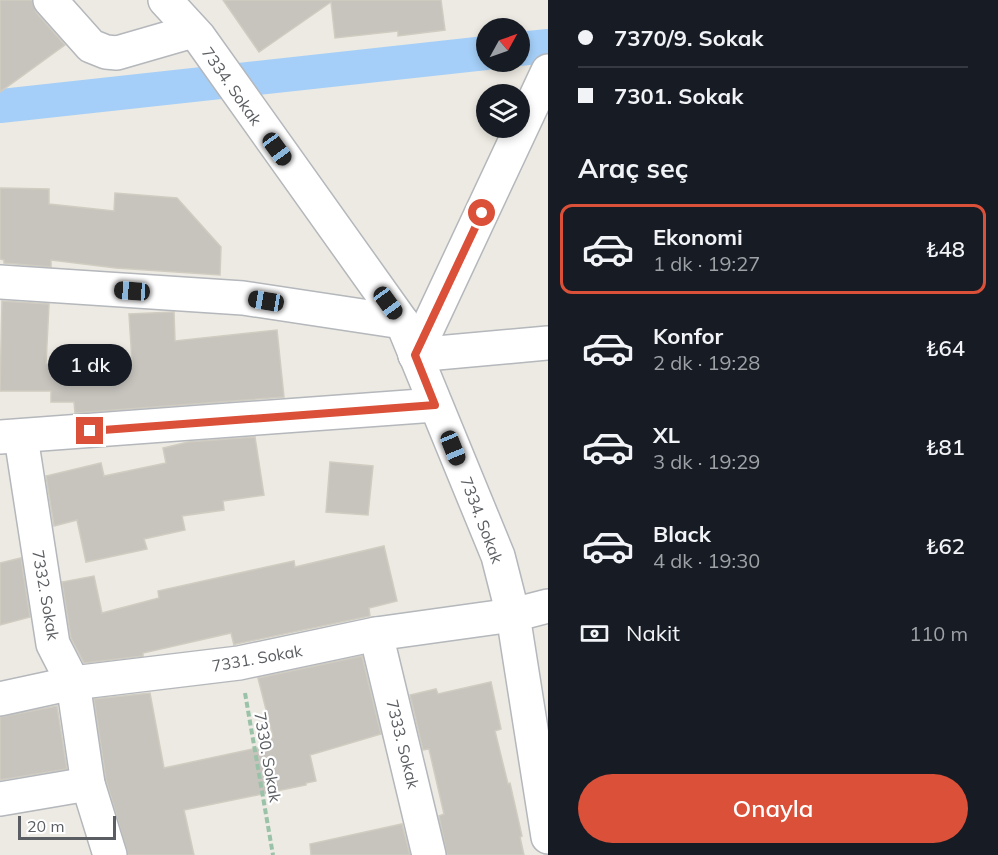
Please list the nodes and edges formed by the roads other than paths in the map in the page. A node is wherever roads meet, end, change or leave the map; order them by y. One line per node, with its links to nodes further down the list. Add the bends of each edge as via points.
1 (50, 0): 3 (street, via 91,46 106,52 117,53)
2 (165, 0): 3 (street, 7334. Sokak)
3 (196, 34): 6 (street, 7334. Sokak)
4 (548, 71): 8 (street)
5 (0, 282): 6 (street, via 243,298)
6 (402, 322): 8 (street, 7334. Sokak)
7 (548, 343): 8 (street)
8 (415, 355): 9 (street, 7334. Sokak)
9 (435, 405): 10 (street); 12 (street, 7334. Sokak, via 498,556)
10 (10, 437): 14 (street, 7332. Sokak, via 53,644)
11 (548, 606): 12 (street, 7331. Sokak)
12 (513, 615): 13 (street, 7331. Sokak); 18 (street, 7334. Sokak)
13 (376, 634): 14 (street, 7331. Sokak, via 239,663); 20 (street, 7333. Sokak)
14 (73, 683): 15 (street, 7331. Sokak); 16 (street, 7332. Sokak)
15 (0, 699)
16 (88, 784): 17 (street); 19 (street, 7332. Sokak)
17 (0, 799)
18 (548, 837)
19 (110, 855)
20 (429, 855)

